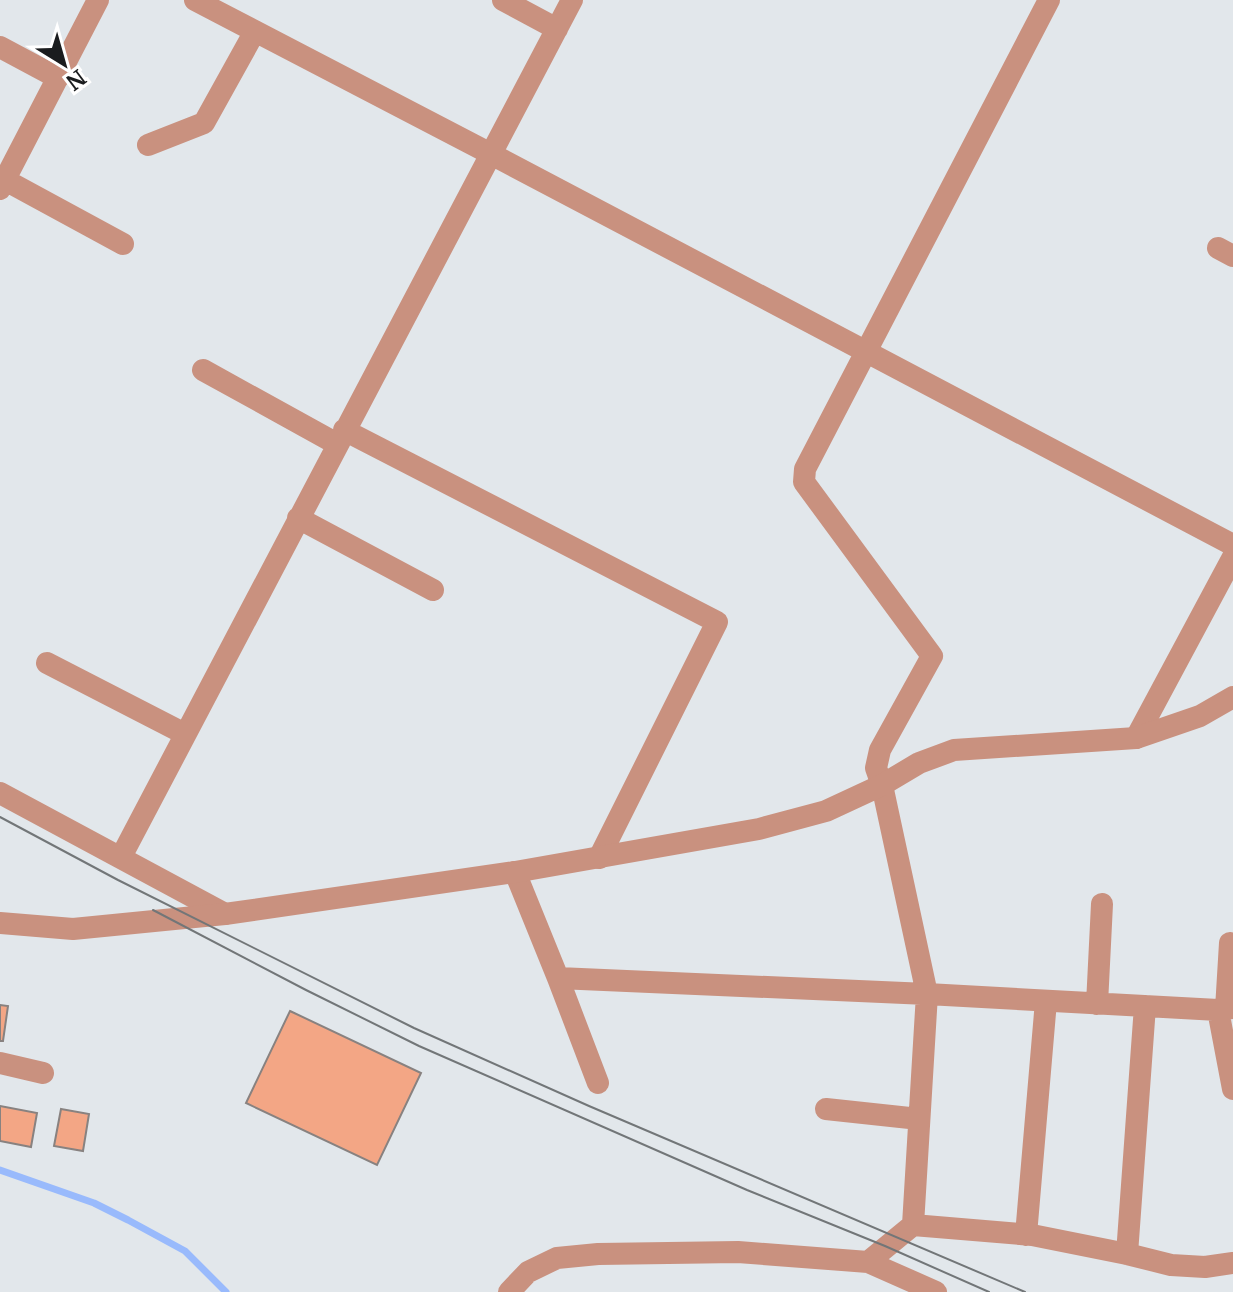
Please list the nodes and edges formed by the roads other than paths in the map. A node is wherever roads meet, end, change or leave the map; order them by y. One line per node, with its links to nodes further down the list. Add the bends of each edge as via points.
1 (98, 0): 9 (street)
2 (195, 0): 7 (street)
3 (503, 0): 6 (street)
4 (572, 0): 6 (street)
5 (1049, 0): 14 (street)
6 (557, 29): 11 (street)
7 (255, 31): 10 (street, via 204,123); 11 (street)
8 (0, 47): 9 (street)
9 (58, 78): 12 (street)
10 (148, 145)
11 (491, 154): 14 (street); 16 (street)
12 (2, 184): 13 (street)
13 (123, 244)
14 (866, 353): 18 (street); 25 (street, via 805,469 804,482 932,656 880,750 876,768)
15 (203, 370): 16 (street)
16 (341, 437): 17 (street); 28 (street, via 717,622)
17 (298, 518): 20 (street); 23 (street)
18 (1233, 545)
19 (1233, 557): 24 (street)
20 (433, 590)
21 (47, 663): 23 (street)
22 (1233, 697): 24 (street, via 1200,716)
23 (185, 734): 27 (street)
24 (1136, 738): 25 (street, via 954,750)
25 (882, 785): 28 (street, via 826,811 759,829); 35 (street)
26 (0, 793): 27 (street)
27 (121, 857): 31 (street)
28 (599, 858): 29 (street)
29 (515, 872): 31 (street); 34 (street)
30 (1102, 904): 37 (street)
31 (225, 914): 32 (street, via 73,929)
32 (0, 923)
33 (1230, 943): 39 (street)
34 (558, 978): 35 (street); 42 (street)
35 (927, 994): 36 (street); 45 (street)
36 (1046, 1001): 37 (street); 47 (street)
37 (1097, 1004): 38 (street)
38 (1145, 1006): 39 (street); 48 (street)
39 (1226, 1009): 43 (street)
40 (0, 1063): 41 (street)
41 (43, 1073)
42 (598, 1083)
43 (1233, 1089)
44 (826, 1109): 45 (street)
45 (919, 1119): 46 (street)
46 (913, 1225): 47 (street); 49 (street)
47 (1026, 1235): 48 (street)
48 (1127, 1254): 50 (street, via 1171,1265)
49 (868, 1262): 51 (street, via 738,1252 598,1254 557,1258 528,1272); 52 (street)
50 (1233, 1263)
51 (509, 1292)
52 (936, 1292)

